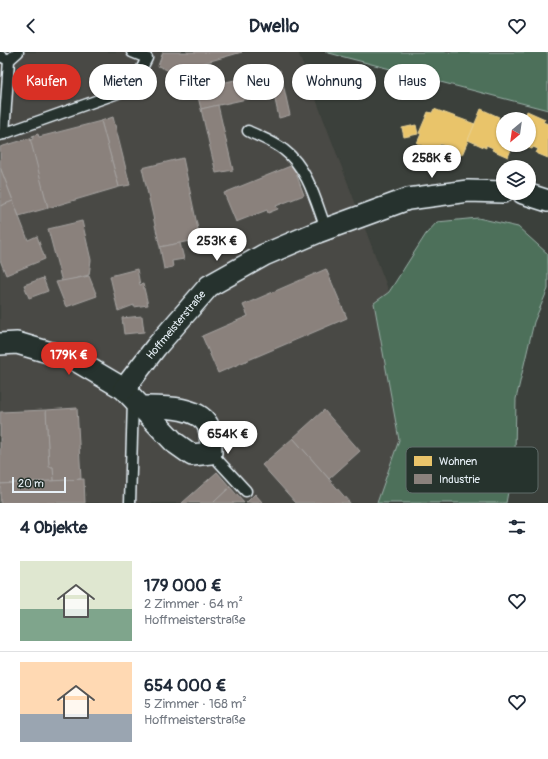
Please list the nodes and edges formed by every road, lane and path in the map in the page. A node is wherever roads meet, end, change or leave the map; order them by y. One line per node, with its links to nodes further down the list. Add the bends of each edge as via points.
1 (18, 52): 3 (lane)
2 (132, 52): 5 (lane, via 147,58 132,88)
3 (5, 58): 5 (lane)
4 (248, 131): 9 (lane, via 283,149 296,160 307,180)
5 (2, 134)
6 (496, 192): 9 (street, Hoffmeisterstraße, via 468,191 408,200)
7 (536, 197): 8 (street)
8 (548, 201)
9 (326, 229): 11 (street, Hoffmeisterstraße, via 264,255 208,286 156,347)
10 (0, 344): 11 (street, via 17,343 75,360)
11 (133, 398): 12 (street, via 175,443 192,455); 12 (street, via 178,408 201,418 208,427); 14 (lane)
12 (212, 453): 13 (lane)
13 (246, 491)
14 (130, 503)

